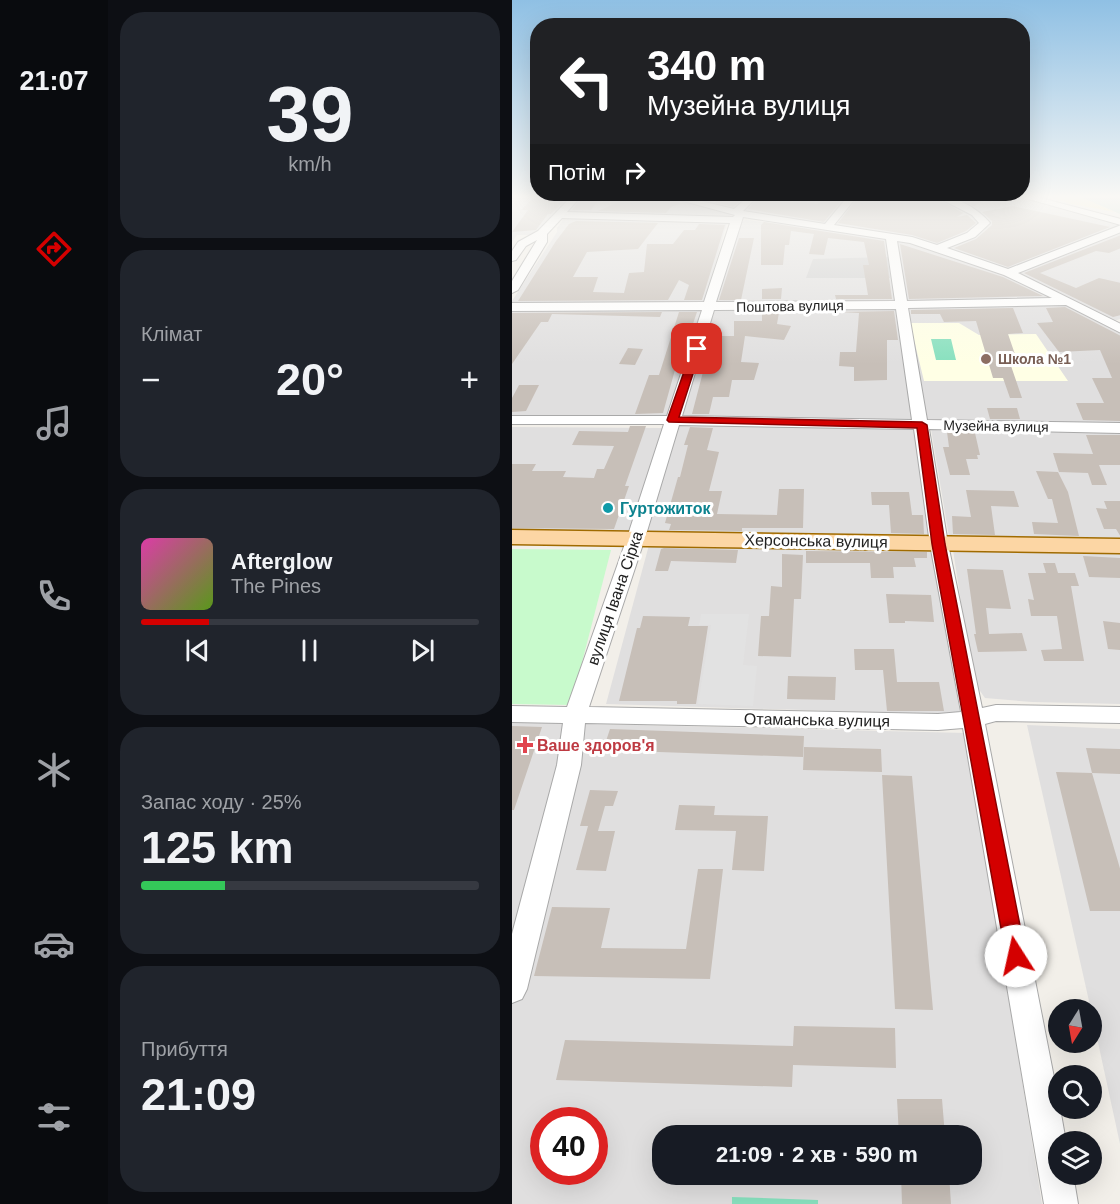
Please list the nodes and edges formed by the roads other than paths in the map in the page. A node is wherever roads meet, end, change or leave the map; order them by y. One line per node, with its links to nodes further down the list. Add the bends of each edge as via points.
1 (536, 251): 7 (street)
2 (537, 251): 9 (street)
3 (727, 251): 13 (street, вулиця Івана Сірка)
4 (893, 251): 11 (street)
5 (948, 251): 8 (street)
6 (1068, 251): 8 (street)
7 (514, 254)
8 (1008, 273): 10 (street)
9 (512, 290)
10 (1068, 300): 11 (street, Поштова вулиця); 14 (street)
11 (901, 305): 13 (street, Поштова вулиця); 17 (street)
12 (512, 307): 13 (street, Поштова вулиця)
13 (710, 307): 16 (street, вулиця Івана Сірка)
14 (1118, 325)
15 (512, 420): 16 (street, Музейна вулиця)
16 (672, 420): 17 (street, Музейна вулиця); 20 (street, вулиця Івана Сірка)
17 (922, 425): 18 (street, Музейна вулиця); 21 (street)
18 (1121, 428)
19 (512, 537): 20 (main road, Херсонська вулиця)
20 (636, 538): 21 (main road, Херсонська вулиця); 25 (street, вулиця Івана Сірка)
21 (939, 544): 22 (main road, Херсонська вулиця); 26 (street)
22 (1121, 546)
23 (512, 714): 25 (street, Отаманська вулиця)
24 (1121, 715): 26 (street, Отаманська вулиця, via 996,713)
25 (575, 716): 26 (street, Отаманська вулиця, via 938,722); 27 (street, вулиця Івана Сірка, via 569,765)
26 (973, 719): 28 (street)
27 (512, 988)
28 (1061, 1204)

